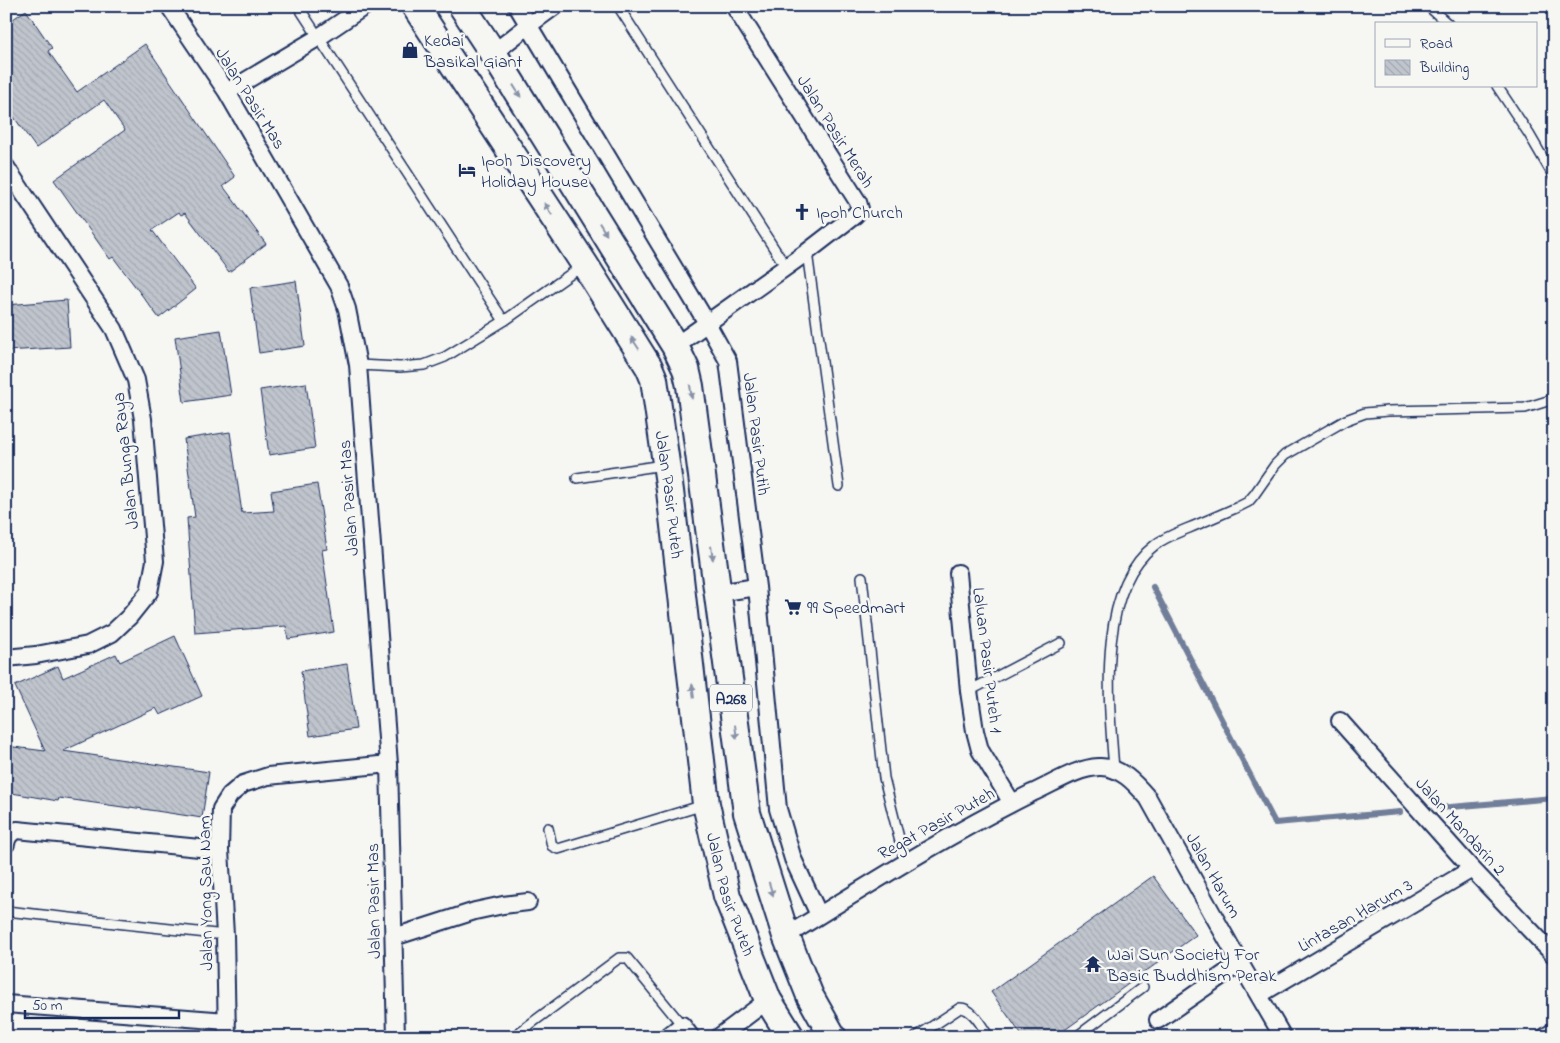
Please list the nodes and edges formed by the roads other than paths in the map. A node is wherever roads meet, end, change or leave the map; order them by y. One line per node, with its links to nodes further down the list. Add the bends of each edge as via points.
1 (169, 6): 16 (street, Jalan Pasir Mas)
2 (298, 6): 13 (lane)
3 (365, 6): 13 (street)
4 (415, 6): 20 (main road, Jalan Pasir Puteh / A268, one-way to 4)
5 (462, 6): 14 (main road, Jalan Pasir Puteh / A268)
6 (517, 6): 12 (street, Jalan Pasir Putih)
7 (555, 6): 12 (street)
8 (618, 6): 21 (lane)
9 (734, 6): 19 (street, Jalan Pasir Merah, via 858,202 860,209 855,215)
10 (1428, 6): 11 (lane)
11 (1446, 22)
12 (528, 24): 14 (street); 23 (street, Jalan Pasir Putih)
13 (319, 37): 16 (street); 22 (lane)
14 (493, 53): 24 (main road, Jalan Pasir Puteh / A268, one-way to 24)
15 (1498, 88): 18 (lane)
16 (226, 92): 25 (street, Jalan Pasir Mas, via 339,286)
17 (6, 167): 36 (street, Jalan Bunga Raya, via 114,329 136,380 143,419 155,561 149,592 112,633 88,645)
18 (1554, 177)
19 (807, 252): 21 (street, Jalan Pasir Merah); 29 (lane)
20 (585, 265): 22 (lane); 27 (main road, Jalan Pasir Puteh / A268, one-way to 20, via 654,379)
21 (786, 267): 23 (street, Jalan Pasir Merah)
22 (504, 321): 25 (lane, via 445,357 424,365)
23 (708, 323): 24 (street, Jalan Pasir Merah); 33 (street, Jalan Pasir Putih, via 728,361)
24 (675, 346): 30 (main road, via 665,364 681,467 678,480); 34 (main road, Jalan Pasir Puteh / A268, one-way to 34, via 690,386)
25 (358, 365): 39 (street, Jalan Pasir Mas)
26 (1554, 399): 40 (lane, via 1526,408 1388,411 1346,420 1285,455 1248,502 1154,545 1127,580 1113,627 1109,675)
27 (666, 465): 28 (lane); 30 (main road, Jalan Pasir Puteh / A268)
28 (577, 478)
29 (839, 486)
30 (670, 491): 42 (main road, Jalan Pasir Puteh / A268, one-way to 30)
31 (958, 573): 37 (street, Laluan Pasir Puteh 1)
32 (862, 577): 46 (lane, via 884,778)
33 (756, 588): 34 (street); 50 (street, Jalan Pasir Putih, via 778,809 793,859)
34 (717, 592): 52 (main road, Jalan Pasir Puteh / A268, one-way to 52, via 747,813)
35 (1061, 643): 37 (lane)
36 (6, 658)
37 (969, 691): 41 (street, Laluan Pasir Puteh 1, via 980,750)
38 (1340, 721): 47 (street, Jalan Mandarin 2)
39 (389, 764): 45 (street, Jalan Yong Sau Nam, via 268,776 243,784 221,809); 53 (street, Jalan Pasir Mas)
40 (1114, 769): 41 (street, Regat Pasir Puteh, via 1101,766 1083,769); 55 (street, Jalan Harum, via 1131,779 1148,798)
41 (1012, 803): 46 (street, Regat Pasir Puteh)
42 (706, 804): 43 (lane, via 558,848 552,846); 58 (main road, Jalan Pasir Puteh / A268, via 727,896)
43 (548, 828)
44 (9, 838): 45 (street, via 17,830)
45 (220, 850): 51 (street, Jalan Yong Sau Nam)
46 (905, 862): 50 (street, Regat Pasir Puteh)
47 (1472, 869): 54 (street, Jalan Mandarin 2); 57 (street, Lintasan Harum 3)
48 (528, 902): 53 (street, via 475,911)
49 (6, 911): 51 (lane)
50 (819, 915): 52 (street, Regat Pasir Puteh)
51 (225, 935): 61 (street, Jalan Yong Sau Nam)
52 (786, 936): 69 (main road, Jalan Pasir Puteh / A268, via 810,996)
53 (394, 937): 64 (street, Jalan Pasir Mas)
54 (1554, 955)
55 (1240, 963): 57 (street, Jalan Harum); 60 (street)
56 (1143, 987): 72 (lane)
57 (1259, 995): 73 (street, Jalan Harum)
58 (768, 1000): 67 (street); 68 (main road, Jalan Pasir Puteh / A268)
59 (6, 1004): 61 (street)
60 (1158, 1020)
61 (227, 1029)
62 (687, 1031): 65 (lane, via 627,958 619,958); 66 (street)
63 (1554, 1031): 74 (street)
64 (396, 1037)
65 (513, 1037)
66 (667, 1037)
67 (719, 1037)
68 (791, 1037)
69 (833, 1037)
70 (916, 1037): 71 (lane, via 960,1008 965,1008)
71 (989, 1037)
72 (1076, 1037)
73 (1282, 1037)
74 (1545, 1037)

